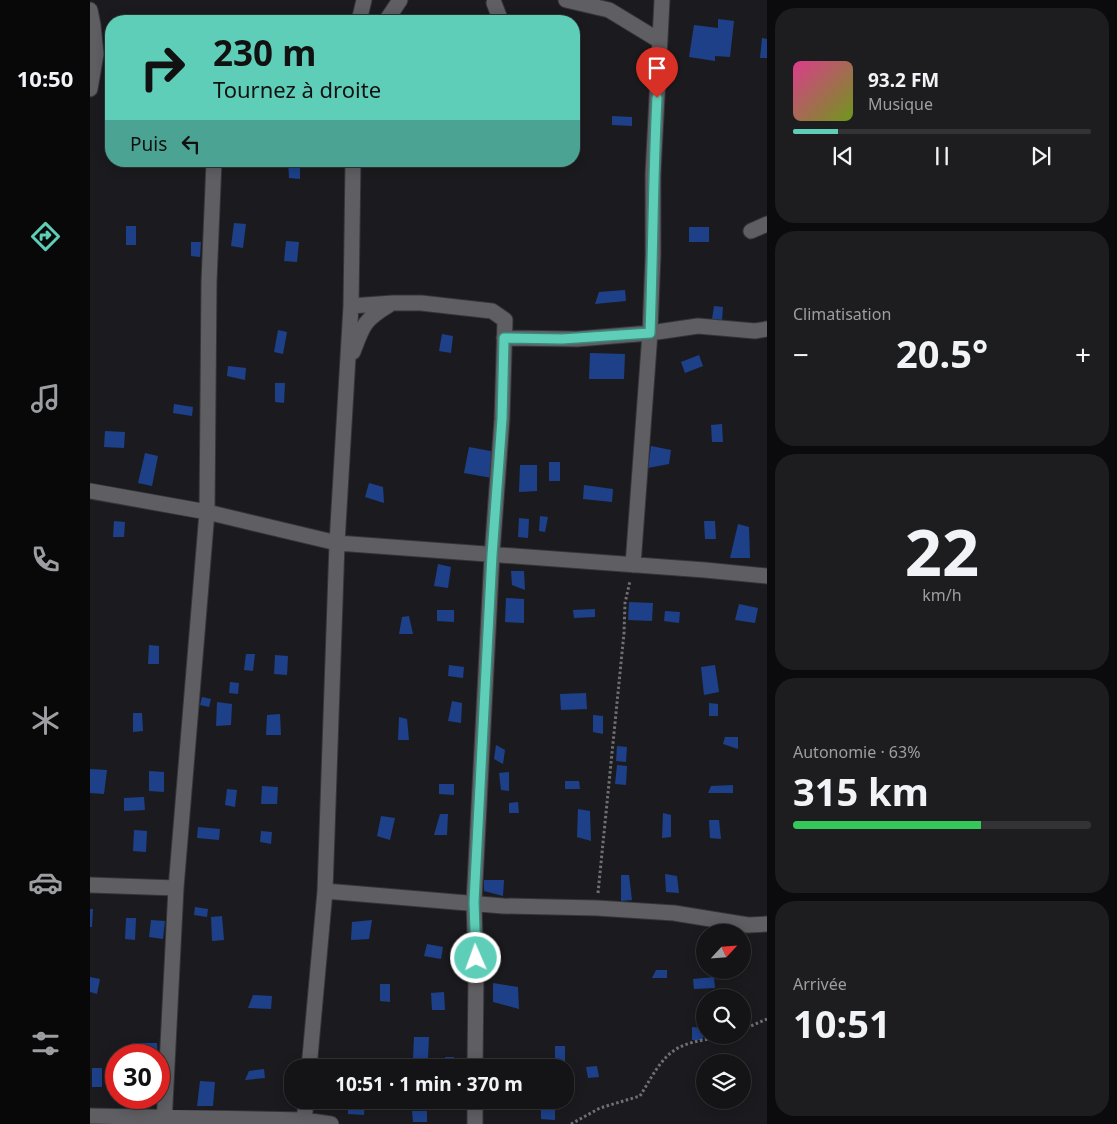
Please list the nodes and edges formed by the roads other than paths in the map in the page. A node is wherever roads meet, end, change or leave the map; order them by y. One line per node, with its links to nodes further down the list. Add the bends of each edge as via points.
1 (364, 0): 7 (street)
2 (400, 0): 8 (street)
3 (566, 0): 10 (street, via 609,10)
4 (662, 0): 10 (street)
5 (496, 1): 9 (street)
6 (90, 10): 11 (street, via 96,54)
7 (360, 15)
8 (390, 15)
9 (500, 15)
10 (660, 41): 19 (street)
11 (90, 89)
12 (214, 167): 23 (street, via 209,282)
13 (352, 167): 17 (street)
14 (767, 224): 15 (street)
15 (750, 231)
16 (393, 303): 17 (street); 20 (street, via 492,311 505,320); 21 (street, via 366,321)
17 (351, 306): 21 (street)
18 (767, 329): 19 (street, via 754,331 698,326)
19 (650, 333): 20 (street, via 562,339); 26 (street)
20 (504, 338): 25 (street)
21 (348, 368): 24 (street)
22 (90, 490): 23 (street)
23 (207, 512): 24 (street); 29 (street)
24 (337, 543): 25 (street); 30 (street)
25 (492, 555): 26 (street); 31 (street)
26 (633, 565): 27 (street)
27 (767, 576)
28 (90, 885): 29 (street)
29 (176, 888): 38 (street)
30 (325, 891): 31 (street); 33 (street)
31 (474, 902): 32 (street, via 503,906 674,912 748,925); 34 (street)
32 (767, 924)
33 (310, 1059)
34 (475, 1059)
35 (305, 1109): 39 (street)
36 (475, 1109): 41 (street)
37 (90, 1116): 38 (street)
38 (164, 1121): 39 (street)
39 (304, 1122): 40 (street)
40 (332, 1124)
41 (474, 1124)

